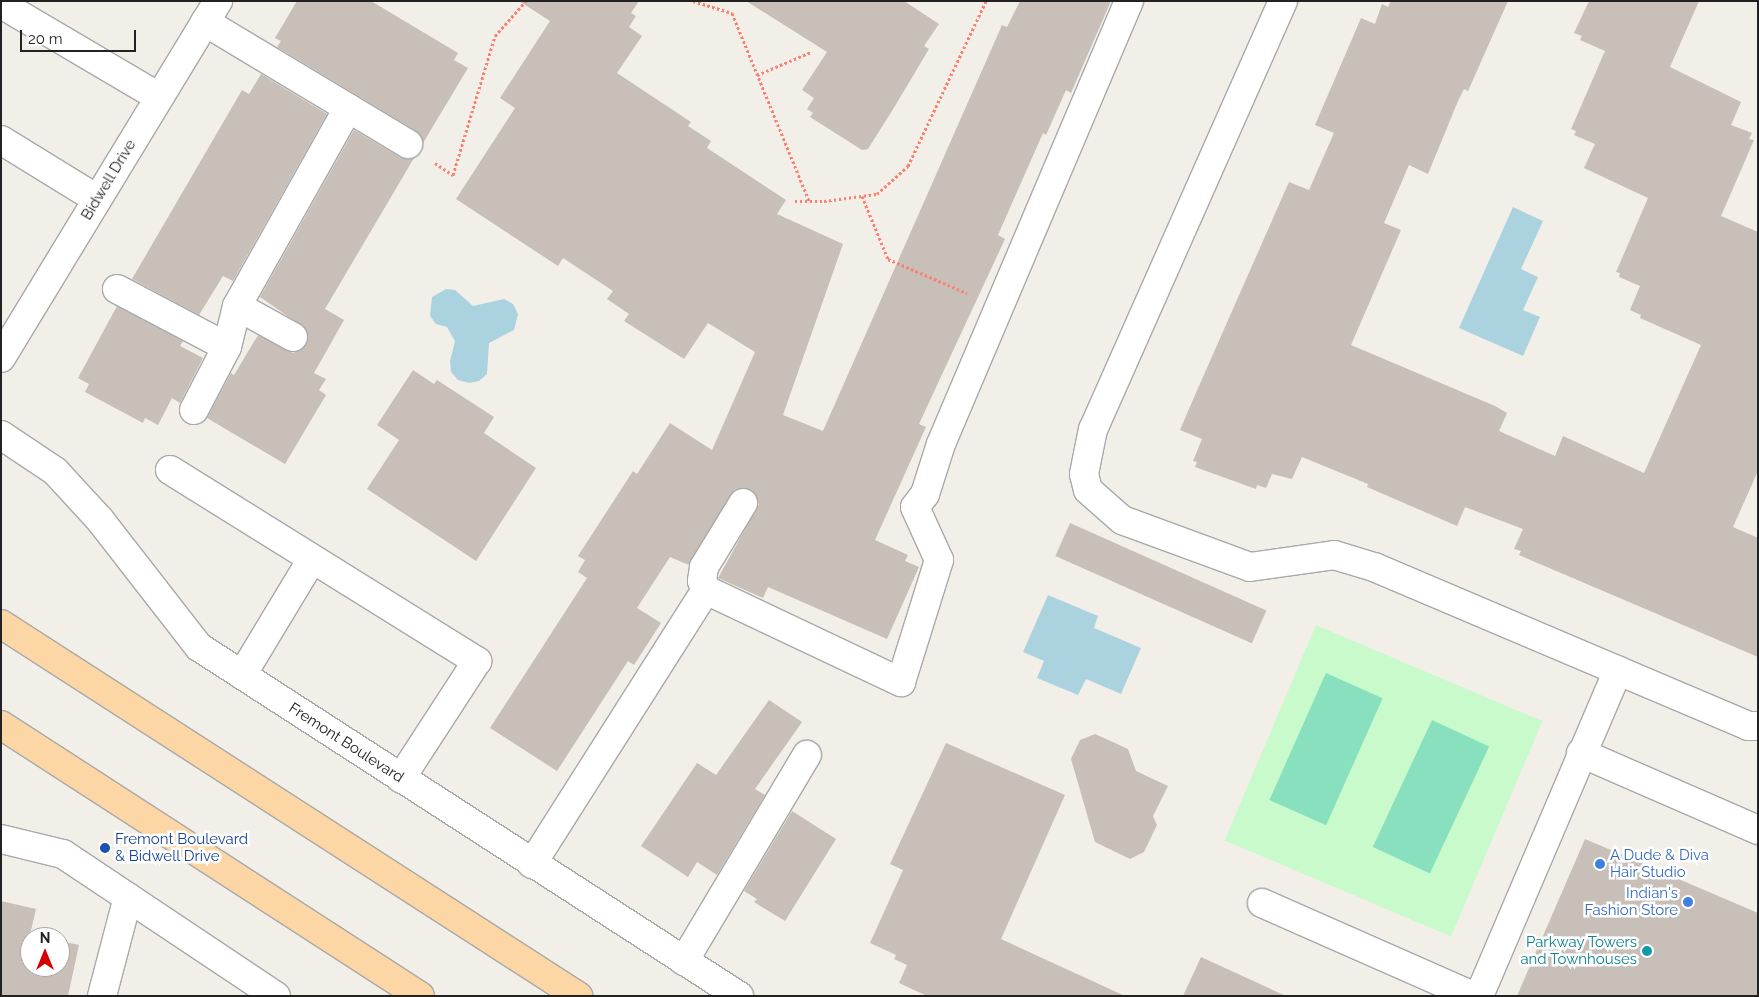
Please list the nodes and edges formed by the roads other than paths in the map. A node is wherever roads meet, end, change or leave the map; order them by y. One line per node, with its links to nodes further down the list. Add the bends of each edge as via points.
1 (1129, 1): 20 (street, via 941,444 925,494 915,507 939,560 900,682)
2 (1283, 1): 22 (street, via 1093,429 1084,474 1088,490 1122,520 1250,567 1334,555 1374,567)
3 (1, 4): 5 (street)
4 (212, 12): 5 (street, Bidwell Drive); 6 (street)
5 (159, 97): 9 (street, Bidwell Drive)
6 (348, 108): 8 (street); 11 (street)
7 (1, 140): 9 (street)
8 (408, 144)
9 (97, 199): 14 (street, Bidwell Drive)
10 (117, 289): 13 (street)
11 (237, 306): 12 (street); 13 (street)
12 (293, 337)
13 (227, 347): 15 (street)
14 (1, 358)
15 (194, 410)
16 (1, 435): 23 (street, Fremont Boulevard, via 55,471 100,520 199,647)
17 (170, 470): 19 (street)
18 (743, 503): 20 (street, via 704,567 702,581)
19 (312, 559): 23 (street); 28 (street, via 477,661)
20 (706, 590): 31 (street)
21 (1, 624): 38 (main road)
22 (1618, 670): 25 (street, via 1748,726); 26 (street)
23 (242, 675): 28 (street, Fremont Boulevard)
24 (1, 725): 37 (main road)
25 (1758, 726)
26 (1581, 753): 29 (street); 41 (street)
27 (808, 755): 34 (street)
28 (401, 778): 31 (street, Fremont Boulevard)
29 (1758, 830)
30 (1, 840): 32 (street, via 63,854)
31 (532, 864): 34 (street, Fremont Boulevard)
32 (128, 897): 35 (street); 36 (street)
33 (1262, 903): 40 (street)
34 (684, 961): 39 (street, Fremont Boulevard)
35 (102, 996)
36 (276, 996)
37 (420, 996)
38 (578, 996)
39 (739, 996)
40 (1473, 996)
41 (1479, 996)

